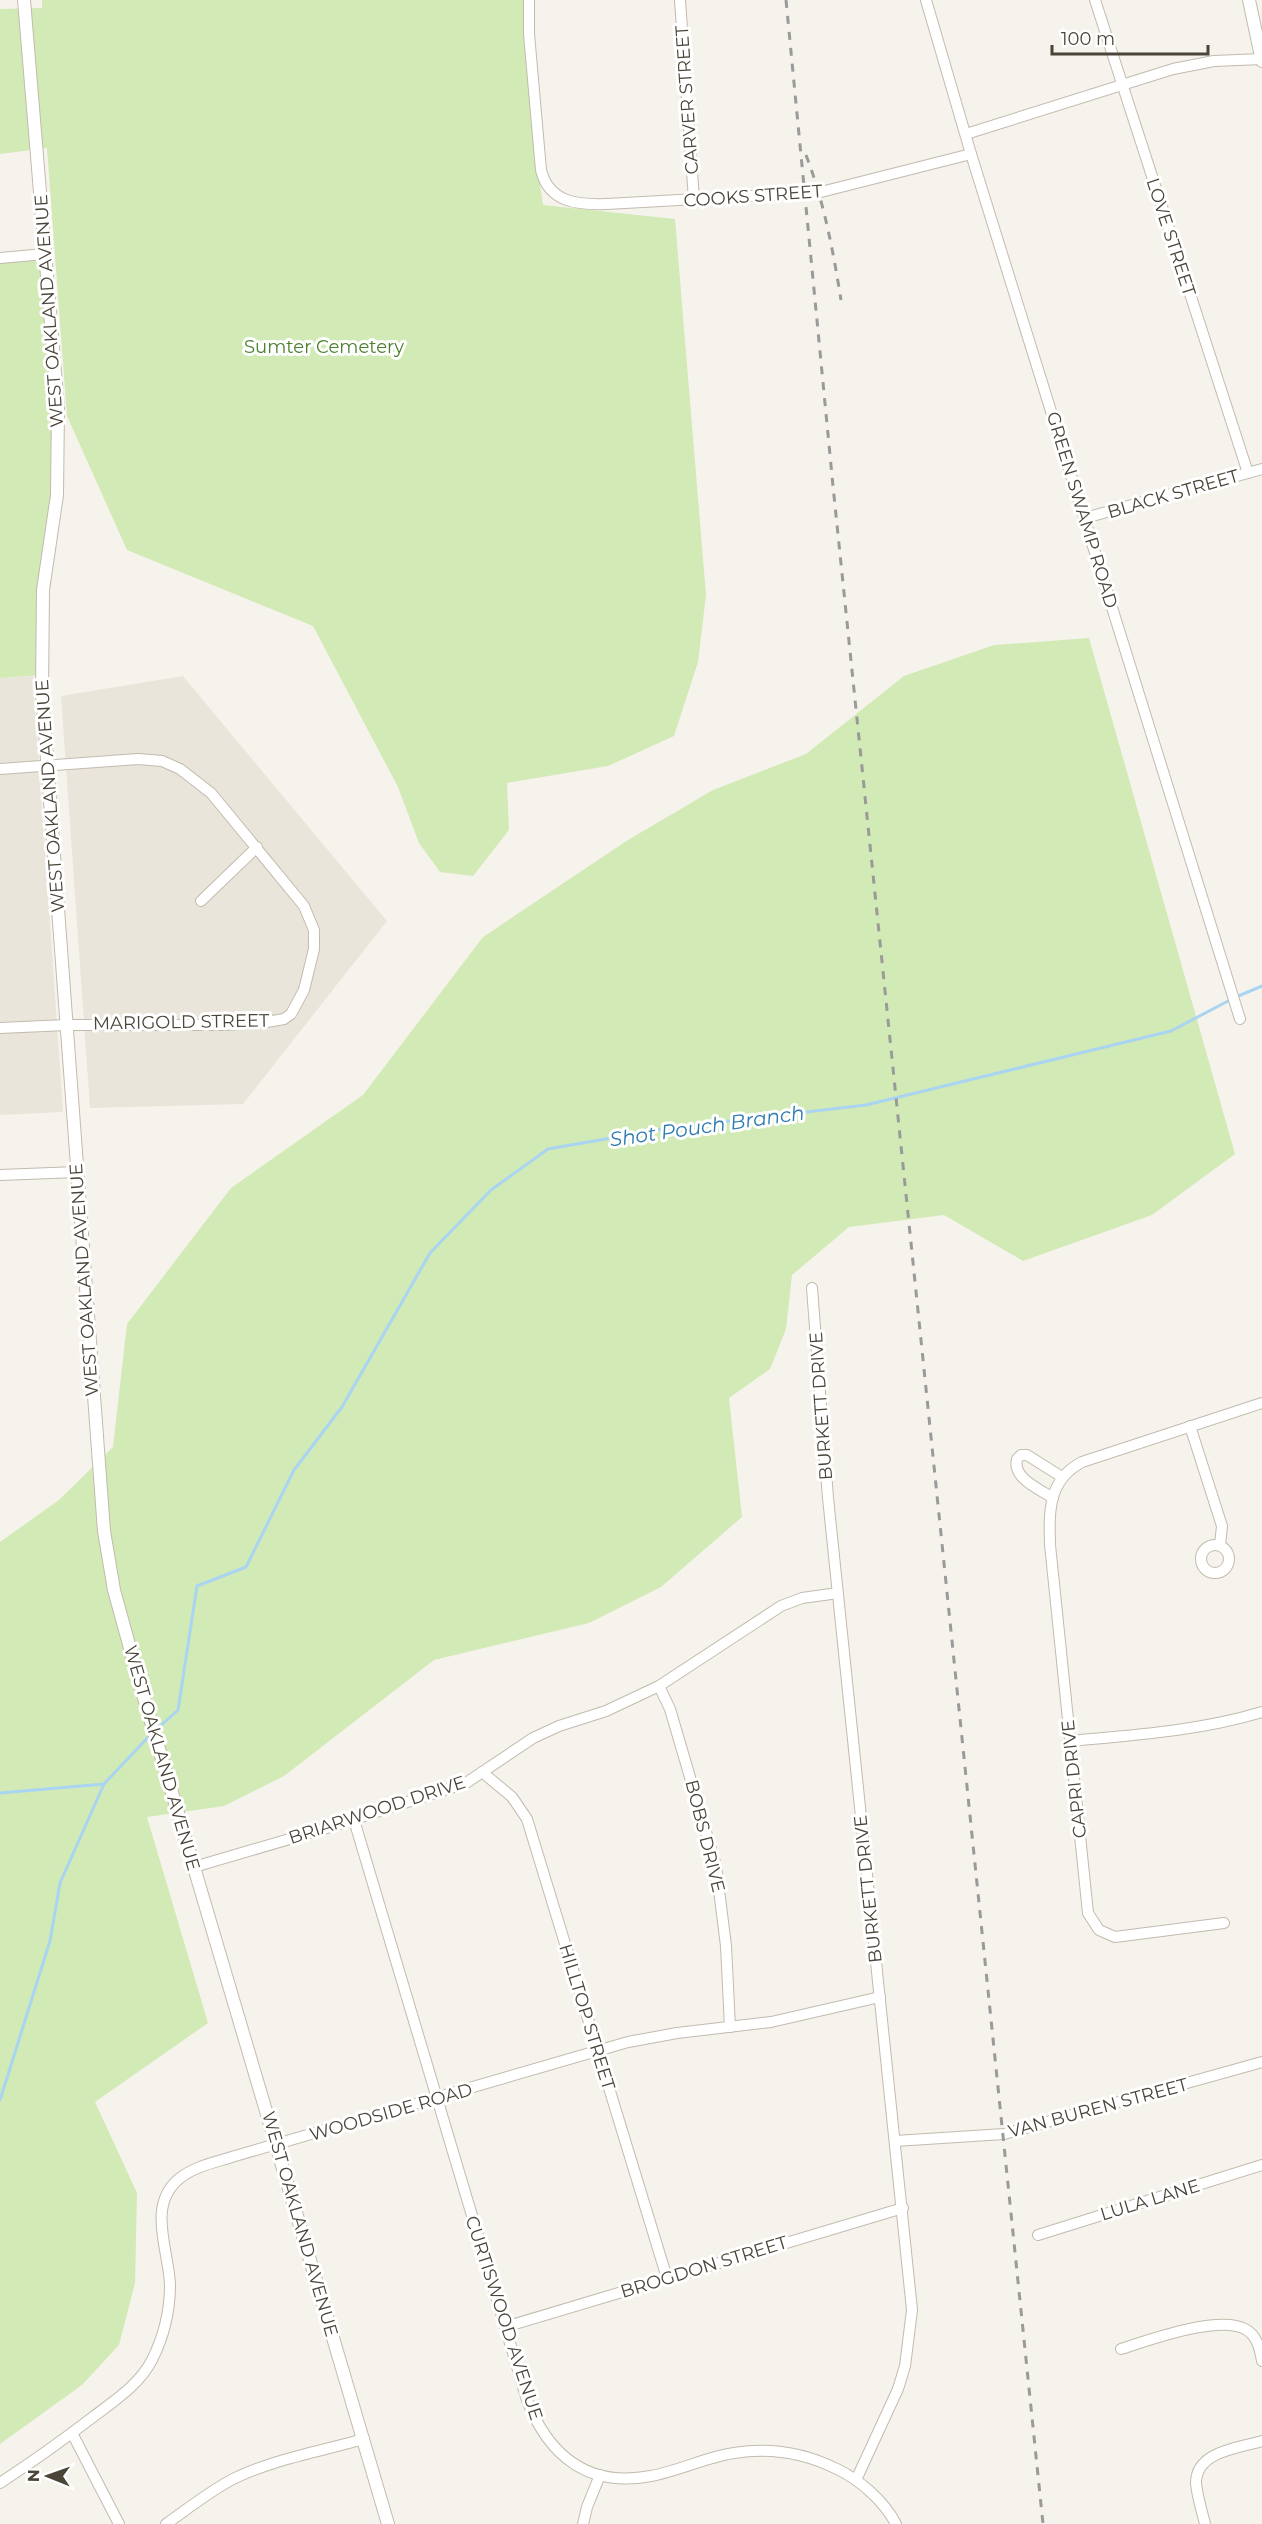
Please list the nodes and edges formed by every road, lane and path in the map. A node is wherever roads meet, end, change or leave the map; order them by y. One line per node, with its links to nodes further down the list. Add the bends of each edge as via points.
1 (24, 0): 12 (street, WEST OAKLAND AVENUE)
2 (529, 0): 11 (street, COOKS STREET, via 541,170 546,185 560,198 576,204)
3 (680, 0): 11 (street, CARVER STREET)
4 (926, 0): 9 (street, GREEN SWAMP ROAD)
5 (1095, 0): 8 (street, LOVE STREET)
6 (1249, 0): 7 (street)
7 (1262, 60): 8 (street, via 1196,63)
8 (1122, 86): 9 (street); 15 (street, LOVE STREET)
9 (966, 134): 10 (street, GREEN SWAMP ROAD)
10 (971, 154): 11 (street, COOKS STREET, via 821,192); 16 (street, GREEN SWAMP ROAD)
11 (694, 200)
12 (45, 254): 13 (street); 17 (street, WEST OAKLAND AVENUE, via 59,448 41,627)
13 (0, 258)
14 (1262, 469): 15 (street, BLACK STREET)
15 (1248, 473): 16 (street, BLACK STREET)
16 (1085, 518): 21 (street, GREEN SWAMP ROAD)
17 (47, 765): 18 (street, MARIGOLD STREET); 19 (street, MARIGOLD STREET, via 162,761 187,773 211,793); 22 (street, WEST OAKLAND AVENUE)
18 (0, 769)
19 (256, 847): 20 (street); 22 (street, MARIGOLD STREET, via 304,906 314,930 314,949 304,990 291,1014 261,1023)
20 (201, 901)
21 (1240, 1019)
22 (66, 1025): 23 (street, MARIGOLD STREET); 24 (street, WEST OAKLAND AVENUE)
23 (0, 1028)
24 (77, 1172): 25 (street); 38 (street, WEST OAKLAND AVENUE, via 104,1531 114,1590)
25 (0, 1175)
26 (812, 1288): 32 (street, BURKETT DRIVE)
27 (1262, 1403): 28 (street)
28 (1190, 1426): 29 (street, via 1103,1454 1075,1466); 31 (street, via 1222,1526)
29 (1062, 1477): 30 (street, CAPRI DRIVE); 30 (street, via 1027,1455 1017,1459 1020,1475)
30 (1053, 1498): 35 (street, CAPRI DRIVE, via 1050,1545)
31 (1220, 1545)
32 (838, 1593): 33 (street, BRIARWOOD DRIVE, via 802,1598 781,1606); 40 (street, BURKETT DRIVE)
33 (659, 1686): 36 (street, BRIARWOOD DRIVE, via 606,1711 538,1735); 41 (street, BOBS DRIVE, via 670,1709 716,1866)
34 (1262, 1712): 35 (street, via 1181,1731)
35 (1070, 1742): 39 (street, CAPRI DRIVE, via 1085,1900 1099,1930 1125,1937)
36 (482, 1773): 37 (street, BRIARWOOD DRIVE, via 450,1789); 42 (street, HILLTOP STREET, via 512,1797 527,1819)
37 (354, 1820): 38 (street, BRIARWOOD DRIVE); 44 (street, CURTISWOOD AVENUE)
38 (194, 1867): 46 (street, WEST OAKLAND AVENUE)
39 (1224, 1923)
40 (880, 1997): 41 (street, WOODSIDE ROAD, via 787,2019); 45 (street, BURKETT DRIVE)
41 (730, 2027): 42 (street, WOODSIDE ROAD, via 678,2032)
42 (597, 2051): 44 (street, WOODSIDE ROAD); 50 (street, HILLTOP STREET)
43 (1262, 2062): 45 (street, VAN BUREN STREET, via 1004,2134)
44 (437, 2098): 46 (street, WOODSIDE ROAD); 51 (street, CURTISWOOD AVENUE)
45 (895, 2141): 48 (street, BURKETT DRIVE)
46 (277, 2144): 54 (street, WOODSIDE ROAD, via 188,2172 170,2190 162,2206 170,2288 160,2343 132,2387); 55 (street, WEST OAKLAND AVENUE)
47 (1262, 2165): 49 (street, LULA LANE)
48 (903, 2208): 50 (street, BROGDON STREET); 58 (street, BURKETT DRIVE, via 912,2310 905,2366)
49 (1038, 2235)
50 (667, 2278): 51 (street, BROGDON STREET)
51 (505, 2327): 57 (street, CURTISWOOD AVENUE, via 527,2400 542,2432 569,2461)
52 (1121, 2349): 53 (street, via 1187,2330 1228,2325 1246,2329 1253,2336)
53 (1262, 2361)
54 (72, 2433): 59 (street, WOODSIDE ROAD); 60 (street)
55 (364, 2439): 61 (street, via 242,2475); 62 (street, WEST OAKLAND AVENUE)
56 (1262, 2442): 65 (street, via 1206,2460 1196,2482)
57 (600, 2475): 58 (street, CURTISWOOD AVENUE, via 652,2476 732,2453 770,2451 827,2464); 63 (street)
58 (856, 2480): 64 (street, CURTISWOOD AVENUE)
59 (0, 2483)
60 (119, 2524)
61 (166, 2524)
62 (387, 2524)
63 (583, 2524)
64 (896, 2524)
65 (1205, 2524)

